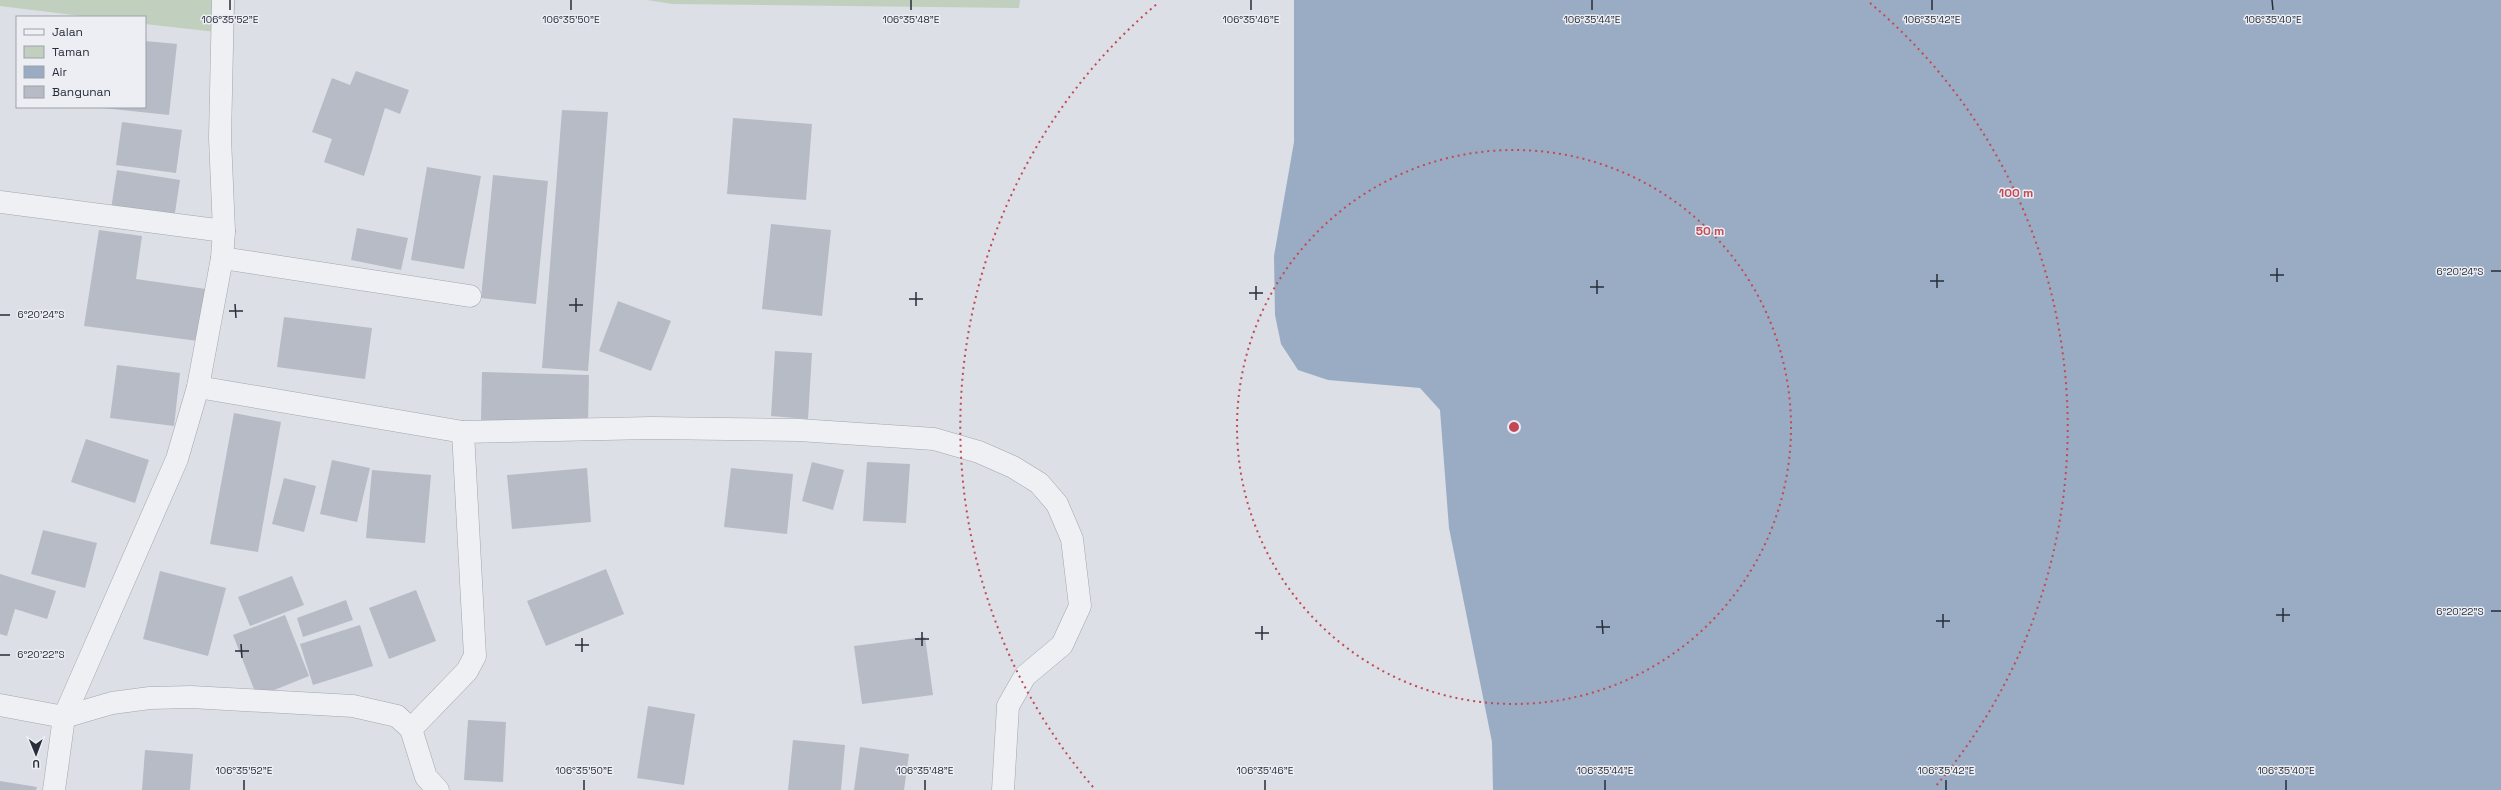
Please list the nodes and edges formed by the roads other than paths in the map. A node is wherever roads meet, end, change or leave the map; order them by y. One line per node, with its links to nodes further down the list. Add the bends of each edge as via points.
1 (223, 0): 3 (street, via 220,138)
2 (0, 202): 3 (street)
3 (224, 231): 4 (street)
4 (222, 258): 5 (street); 6 (street)
5 (470, 296)
6 (198, 387): 7 (street); 9 (street, via 177,459)
7 (463, 432): 10 (street, via 475,656 467,671); 13 (street, via 652,428 776,430 934,439 979,452 1013,467 1039,483 1057,504 1072,539 1080,606 1062,645 1025,676 1008,706)
8 (0, 704): 9 (street)
9 (64, 717): 10 (street, via 112,703 150,698 191,697 353,706 397,716); 11 (street)
10 (411, 730): 12 (street, via 426,777)
11 (54, 790)
12 (438, 790)
13 (1003, 790)

